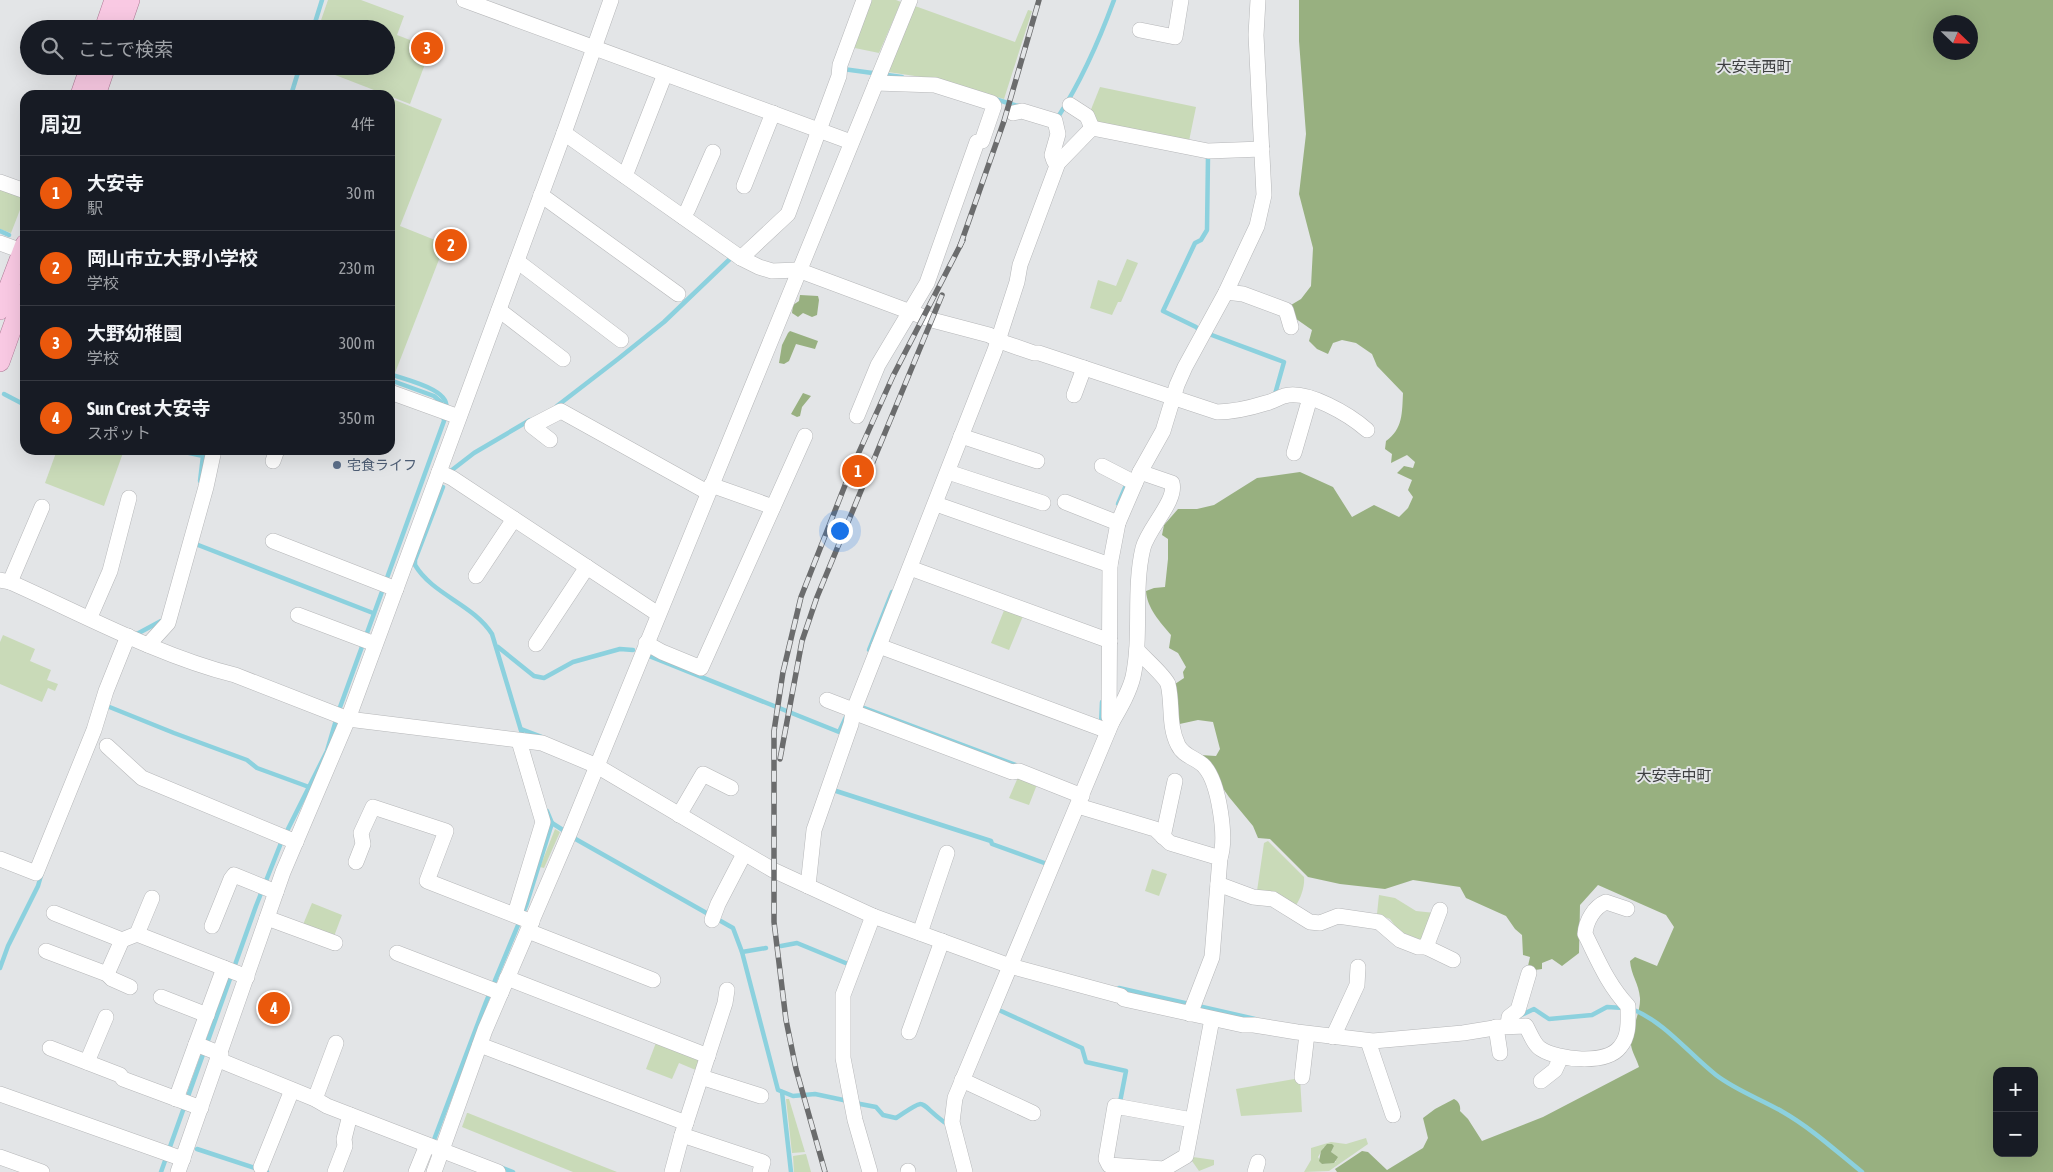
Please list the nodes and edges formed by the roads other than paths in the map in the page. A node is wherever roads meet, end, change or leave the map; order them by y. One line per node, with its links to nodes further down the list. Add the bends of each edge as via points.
1 (114, 0): 9 (main road)
2 (130, 0): 10 (main road)
3 (464, 0): 12 (street)
4 (611, 0): 12 (street)
5 (864, 0): 23 (street)
6 (910, 0): 16 (street)
7 (1181, 0): 11 (street, via 1174,38)
8 (1258, 0): 26 (street, via 1256,35)
9 (107, 20)
10 (123, 20)
11 (1140, 30)
12 (594, 47): 13 (street); 24 (street)
13 (665, 74): 20 (street); 29 (street)
14 (87, 75): 17 (main road)
15 (103, 75): 18 (main road)
16 (878, 77): 25 (street); 44 (street, via 935,85 994,106 982,141 977,142 927,282)
17 (82, 90)
18 (98, 90)
19 (1070, 105): 22 (street, via 1087,116)
20 (773, 113): 23 (street); 31 (street)
21 (1013, 113): 28 (street, via 1022,111 1055,121 1058,134 1052,155)
22 (1092, 128): 26 (street, via 1208,152); 28 (street)
23 (818, 130): 25 (street); 37 (street, via 788,214)
24 (564, 133): 29 (street); 33 (street)
25 (851, 142): 40 (street)
26 (1262, 148): 41 (street, via 1264,195 1257,226)
27 (713, 152): 34 (street)
28 (1058, 163): 48 (street, via 1020,265)
29 (625, 176): 34 (street)
30 (0, 182): 32 (street)
31 (744, 186)
32 (20, 189)
33 (542, 195): 39 (street); 42 (street)
34 (683, 217): 37 (street)
35 (0, 243): 36 (street)
36 (20, 246)
37 (740, 255): 40 (street, via 772,271)
38 (20, 258): 45 (main road)
39 (517, 261): 46 (street); 49 (street)
40 (798, 270): 44 (street); 70 (street)
41 (1226, 292): 47 (street, via 1243,294 1286,310); 55 (street, via 1185,367)
42 (678, 294)
43 (20, 306): 51 (main road)
44 (912, 308): 48 (street, via 941,323); 58 (street, via 878,365)
45 (0, 310)
46 (499, 310): 50 (street); 57 (street)
47 (1292, 327)
48 (998, 339): 52 (street); 61 (street)
49 (621, 340)
50 (563, 359)
51 (0, 362)
52 (1084, 368): 54 (street); 55 (street)
53 (395, 394): 57 (street)
54 (1074, 395)
55 (1174, 397): 56 (street, via 1217,412 1233,411 1285,396); 69 (street, via 1163,431)
56 (1310, 398): 59 (street, via 1353,418); 63 (street)
57 (455, 416): 67 (street)
58 (857, 416)
59 (1367, 430)
60 (805, 436): 76 (street)
61 (961, 436): 65 (street); 68 (street)
62 (550, 440): 70 (street, via 532,426 561,411)
63 (1294, 453)
64 (213, 455): 89 (street, via 168,623)
65 (1037, 461)
66 (1102, 466): 69 (street)
67 (439, 472): 77 (street); 85 (street)
68 (948, 472): 73 (street); 74 (street)
69 (1133, 478): 78 (street); 95 (street, via 1172,483 1174,489 1143,546)
70 (709, 489): 76 (street); 86 (street)
71 (129, 498): 88 (street, via 110,571)
72 (1065, 502): 78 (street)
73 (1043, 503)
74 (936, 504): 80 (street); 82 (street)
75 (42, 506): 84 (street)
76 (773, 507): 92 (street, via 701,668)
77 (514, 519): 81 (street); 83 (street)
78 (1114, 521): 80 (street)
79 (273, 541): 85 (street)
80 (1107, 563): 90 (street)
81 (587, 567): 86 (street); 93 (street)
82 (910, 568): 90 (street); 94 (street)
83 (476, 576)
84 (5, 581): 88 (street)
85 (388, 586): 91 (street)
86 (658, 614): 92 (street)
87 (298, 615): 91 (street)
88 (90, 618): 89 (street)
89 (136, 639): 98 (street); 111 (street, via 106,690 94,730 36,873)
90 (1105, 640): 99 (street, via 1110,716)
91 (367, 641): 98 (street)
92 (646, 643): 102 (street)
93 (536, 644)
94 (878, 646): 97 (street); 99 (street)
95 (1137, 650): 99 (street, via 1132,680); 112 (street, via 1168,683 1173,734 1179,747 1188,757 1204,766 1209,774 1222,815 1224,839)
96 (826, 700): 97 (street)
97 (853, 708): 105 (street); 114 (street, via 814,830)
98 (340, 716): 100 (street); 108 (street)
99 (1106, 727): 105 (street)
100 (524, 741): 102 (street, via 542,743); 124 (street, via 543,822)
101 (107, 746): 108 (street, via 142,778)
102 (597, 766): 106 (street); 124 (street, via 569,835)
103 (1175, 781): 107 (street)
104 (731, 788): 106 (street, via 703,774)
105 (1078, 797): 107 (street, via 1155,829); 135 (street)
106 (681, 811): 110 (street)
107 (1163, 837): 112 (street, via 1170,843)
108 (288, 839): 116 (street)
109 (948, 852): 126 (street)
110 (744, 854): 114 (street); 123 (street)
111 (0, 858)
112 (1220, 858): 115 (street)
113 (356, 862): 124 (street, via 363,844 361,833 373,807 446,831 427,881)
114 (809, 882): 121 (street)
115 (1218, 884): 131 (street, via 1253,897 1273,899 1310,922 1338,916 1379,922 1400,940); 146 (street, via 1212,957)
116 (268, 888): 122 (street); 125 (street, via 234,875)
117 (152, 898): 127 (street)
118 (1627, 909): 161 (street, via 1606,902 1599,905 1586,927 1586,934 1607,979 1628,1008 1626,1038 1613,1053 1572,1059)
119 (1440, 910): 131 (street)
120 (54, 913): 128 (street)
121 (873, 916): 126 (street); 188 (street, via 843,995 843,1058)
122 (267, 918): 130 (street); 137 (street)
123 (713, 918)
124 (524, 920): 140 (street); 141 (street)
125 (212, 926)
126 (921, 930): 129 (street)
127 (137, 934): 128 (street); 137 (street)
128 (122, 940): 139 (street)
129 (942, 941): 135 (street); 151 (street)
130 (335, 943)
131 (1426, 947): 134 (street)
132 (46, 951): 139 (street)
133 (397, 953): 144 (street)
134 (1453, 960)
135 (1012, 962): 146 (street, via 1124,999); 165 (street)
136 (1358, 967): 153 (street, via 1357,985)
137 (234, 972): 147 (street); 158 (street)
138 (1529, 973): 150 (street, via 1518,1010)
139 (107, 974): 142 (street)
140 (508, 978): 144 (street); 160 (street)
141 (653, 980)
142 (130, 987)
143 (727, 990): 160 (street)
144 (494, 991): 156 (street)
145 (161, 997): 147 (street)
146 (1192, 1008): 149 (street)
147 (207, 1015): 158 (street)
148 (106, 1017): 162 (street)
149 (1212, 1019): 152 (street); 175 (street)
150 (1506, 1023): 154 (street, via 1463,1033); 159 (street); 161 (street, via 1526,1026 1539,1048)
151 (909, 1032)
152 (1307, 1034): 153 (street); 164 (street)
153 (1335, 1034): 154 (street)
154 (1368, 1041): 174 (street)
155 (336, 1043): 170 (street)
156 (480, 1045): 176 (street); 177 (street)
157 (50, 1048): 162 (street)
158 (209, 1051): 167 (street); 171 (street); 171 (street)
159 (1500, 1053)
160 (708, 1056): 163 (street)
161 (1560, 1057): 166 (street, via 1555,1070)
162 (87, 1062): 171 (street, via 120,1075 123,1080)
163 (701, 1077): 169 (street); 176 (street)
164 (1302, 1077)
165 (962, 1080): 172 (street); 189 (street, via 955,1098 952,1122)
166 (1541, 1081)
167 (292, 1090): 170 (street); 180 (street)
168 (0, 1094): 179 (street)
169 (761, 1096)
170 (315, 1099): 173 (street)
171 (187, 1103): 179 (street)
172 (1033, 1112)
173 (350, 1115): 177 (street); 182 (street, via 345,1146)
174 (1393, 1115)
175 (1192, 1120): 175 (street, via 1186,1156 1164,1169 1109,1165 1106,1159 1115,1106)
176 (684, 1129): 186 (street); 187 (street, via 764,1162)
177 (433, 1147): 183 (street); 184 (street); 185 (street)
178 (0, 1157): 181 (street)
179 (174, 1160)
180 (261, 1167)
181 (42, 1172)
182 (335, 1172)
183 (416, 1172)
184 (434, 1172)
185 (498, 1172)
186 (672, 1172)
187 (760, 1172)
188 (870, 1172)
189 (965, 1172)

